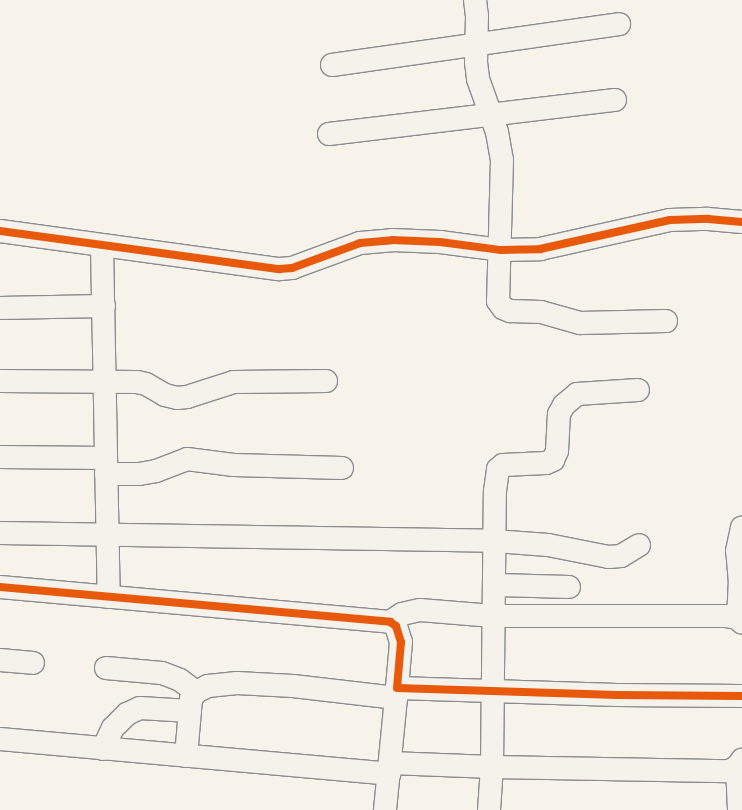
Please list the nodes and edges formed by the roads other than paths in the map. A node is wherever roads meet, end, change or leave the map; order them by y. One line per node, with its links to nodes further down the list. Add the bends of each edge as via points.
1 (475, 0): 3 (street)
2 (620, 24): 3 (street)
3 (477, 45): 4 (street); 6 (street, via 478,79)
4 (332, 65)
5 (615, 100): 6 (street)
6 (490, 114): 7 (street); 11 (street, via 502,160)
7 (329, 134)
8 (742, 222): 11 (street, via 670,220 540,249)
9 (0, 231): 10 (street)
10 (102, 246): 11 (street, via 279,269 292,268 360,244 392,240); 12 (street)
11 (501, 250): 14 (street, via 498,301 503,308 541,312 580,323)
12 (104, 306): 13 (street); 16 (street)
13 (0, 308)
14 (666, 321)
15 (0, 381): 16 (street)
16 (105, 381): 17 (street, via 146,384 177,398 234,382); 20 (street)
17 (326, 381)
18 (638, 390): 25 (street, via 577,394 559,414 557,451 553,460 503,465 498,469)
19 (0, 456): 20 (street)
20 (106, 466): 21 (street, via 139,474 188,459 234,465); 24 (street)
21 (342, 468)
22 (742, 528): 32 (street, via 737,552)
23 (0, 533): 24 (street)
24 (108, 536): 25 (street); 30 (street)
25 (495, 541): 26 (street, via 548,545 608,556 621,556); 27 (street)
26 (639, 544)
27 (494, 585): 29 (street); 31 (street)
28 (0, 587): 30 (street)
29 (569, 587)
30 (109, 597): 33 (street)
31 (493, 616): 32 (street, via 725,616); 33 (street, via 420,610 402,614); 37 (street)
32 (740, 620)
33 (390, 622): 38 (street, via 396,626 401,642)
34 (0, 660): 35 (street)
35 (33, 663)
36 (106, 668): 40 (street, via 162,673 180,680)
37 (492, 691): 38 (street); 39 (street); 45 (street)
38 (396, 693): 40 (street, via 237,683 208,686); 46 (street)
39 (742, 696)
40 (193, 701): 42 (street, via 140,708 127,714 113,728); 43 (street)
41 (0, 739): 42 (street)
42 (103, 749): 43 (street)
43 (186, 756): 46 (street)
44 (741, 763): 45 (street, via 730,770); 49 (street)
45 (492, 767): 46 (street); 48 (street)
46 (389, 769): 47 (street)
47 (385, 810)
48 (489, 810)
49 (739, 810)

